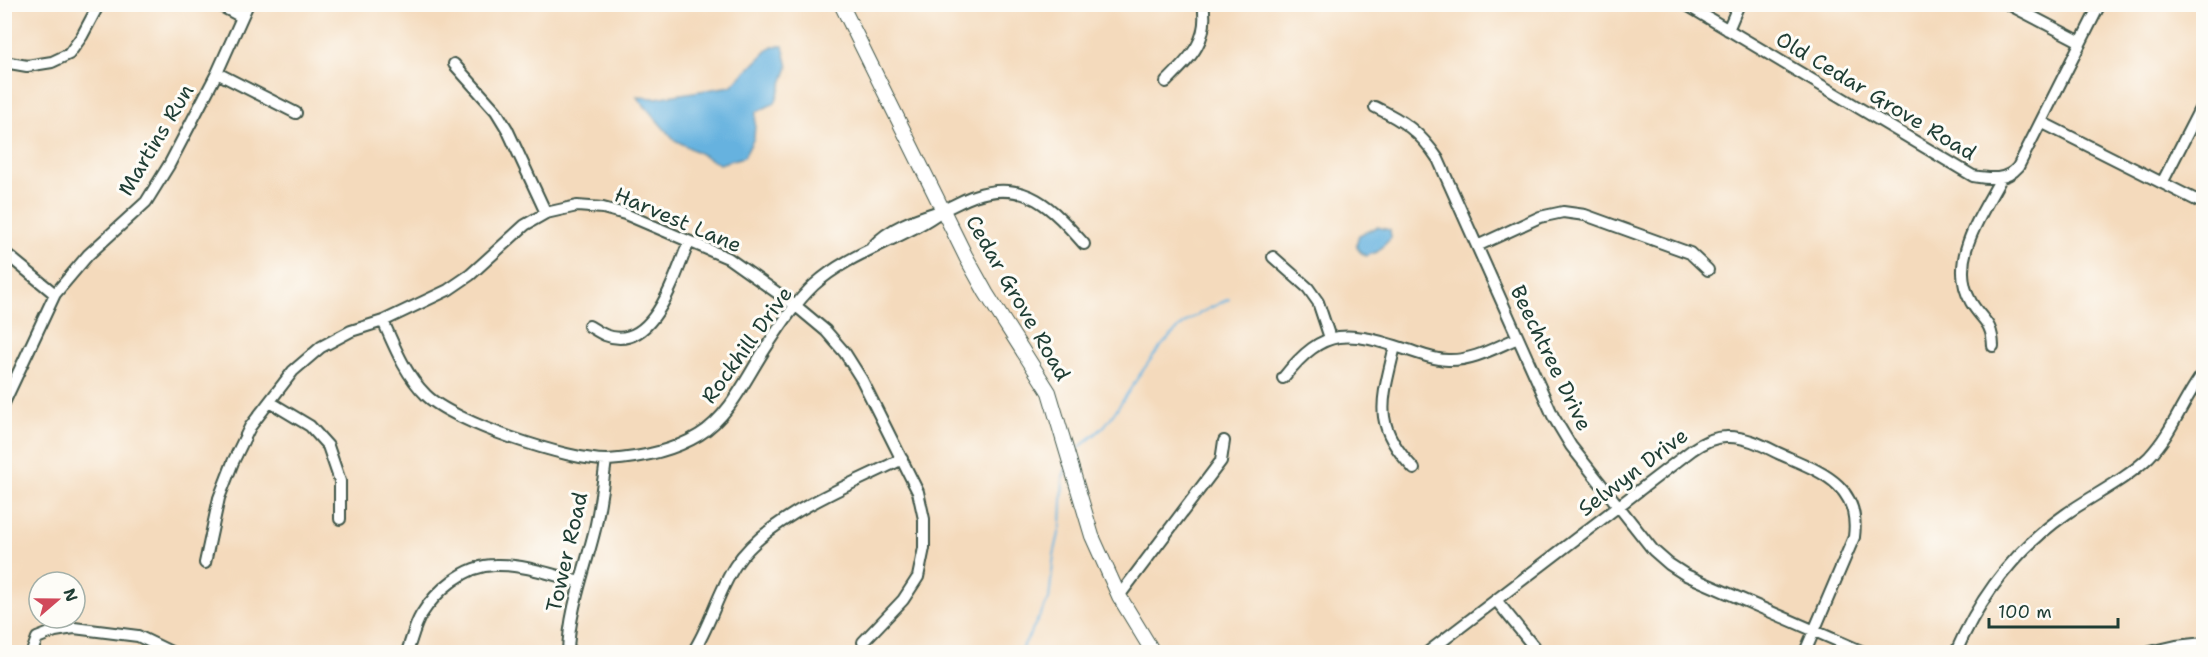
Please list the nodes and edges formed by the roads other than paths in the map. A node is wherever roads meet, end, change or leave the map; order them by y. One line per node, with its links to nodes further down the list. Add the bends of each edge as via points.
1 (99, 4): 13 (street, via 69,54 52,62 27,66)
2 (217, 4): 10 (street)
3 (248, 4): 10 (street, Martins Run)
4 (841, 4): 24 (street, Cedar Grove Road)
5 (1203, 4): 16 (street, via 1199,43 1192,56)
6 (1684, 4): 11 (street, Old Cedar Grove Road)
7 (1739, 4): 11 (street)
8 (2008, 4): 12 (street)
9 (2100, 4): 12 (street)
10 (242, 17): 15 (street, Martins Run)
11 (1728, 30): 21 (street, Old Cedar Grove Road, via 1973,176)
12 (2081, 42): 20 (street)
13 (4, 62)
14 (454, 64): 25 (street, via 496,111)
15 (217, 74): 19 (street); 32 (street, Martins Run, via 146,202 88,255)
16 (1166, 82)
17 (2204, 101): 22 (street)
18 (1375, 107): 28 (street, Beechtree Drive, via 1412,128 1426,141)
19 (296, 113)
20 (2042, 122): 21 (street, via 2018,166 2012,174); 22 (street)
21 (2001, 178): 39 (street, via 1969,241 1962,270 1972,304 1989,324)
22 (2162, 183): 23 (street)
23 (2204, 204)
24 (943, 210): 27 (street, Rockhill Drive, via 990,192 1029,196 1050,207); 33 (street, Rockhill Drive, via 883,235 870,250 814,285); 52 (street, Cedar Grove Road, via 986,293 1049,392 1083,509)
25 (546, 213): 26 (street, Harvest Lane, via 577,206 603,208); 34 (street, Harvest Lane, via 525,225 471,275)
26 (689, 242): 33 (street, Harvest Lane, via 728,258); 35 (street, via 661,307 639,333 620,338 606,336)
27 (1084, 244)
28 (1477, 246): 31 (street, via 1540,217 1563,212 1585,215 1690,253); 37 (street, Beechtree Drive)
29 (4, 252): 32 (street)
30 (1273, 257): 36 (street, via 1318,302)
31 (1708, 270)
32 (55, 294): 43 (street, Martins Run)
33 (796, 306): 45 (street, Harvest Lane, via 845,353); 46 (street, Rockhill Drive, via 734,399 700,435 674,447)
34 (383, 321): 42 (street, Harvest Lane, via 321,347 293,371); 46 (street, Rockhill Drive, via 404,368 427,396 448,410 539,447)
35 (589, 326)
36 (1330, 338): 38 (street, via 1357,336); 41 (street, via 1306,352)
37 (1518, 338): 38 (street, via 1460,360 1431,357); 48 (street, Beechtree Drive, via 1562,431)
38 (1395, 346): 47 (street, via 1383,414 1396,450)
39 (1993, 346)
40 (2204, 372): 67 (street, via 2150,456 2124,478 2052,525 2004,569 1974,612)
41 (1283, 378)
42 (270, 402): 49 (street, via 310,426 328,446 340,481); 50 (street, Harvest Lane, via 250,427 233,462 219,498)
43 (4, 403)
44 (1224, 441): 52 (street, via 1221,461)
45 (902, 459): 55 (street, Harvest Lane, via 918,492 924,519 924,548 918,576 903,600); 61 (street, via 799,511 751,546 723,587 707,631)
46 (606, 460): 51 (street, Tower Road, via 601,501)
47 (1414, 470)
48 (1618, 506): 53 (street, Selwyn Drive); 54 (street, Beechtree Drive, via 1653,550 1686,575); 54 (street, Selwyn Drive, via 1701,444 1724,437 1751,441 1826,474 1846,494 1856,527)
49 (340, 519)
50 (205, 563)
51 (580, 582): 57 (street, via 494,564 471,570 453,580 420,615); 60 (street, Tower Road, via 568,632)
52 (1119, 596): 62 (street, Cedar Grove Road)
53 (1496, 600): 63 (street, Selwyn Drive); 64 (street)
54 (1814, 632): 65 (street, Selwyn Drive); 66 (street, Beechtree Drive)
55 (862, 642)
56 (2204, 643): 68 (street)
57 (408, 649)
58 (32, 652): 59 (street, via 37,638 74,628 138,636)
59 (171, 652)
60 (568, 652)
61 (693, 652)
62 (1153, 652)
63 (1428, 652)
64 (1538, 652)
65 (1805, 652)
66 (1863, 652)
67 (1956, 652)
68 (2150, 652)

